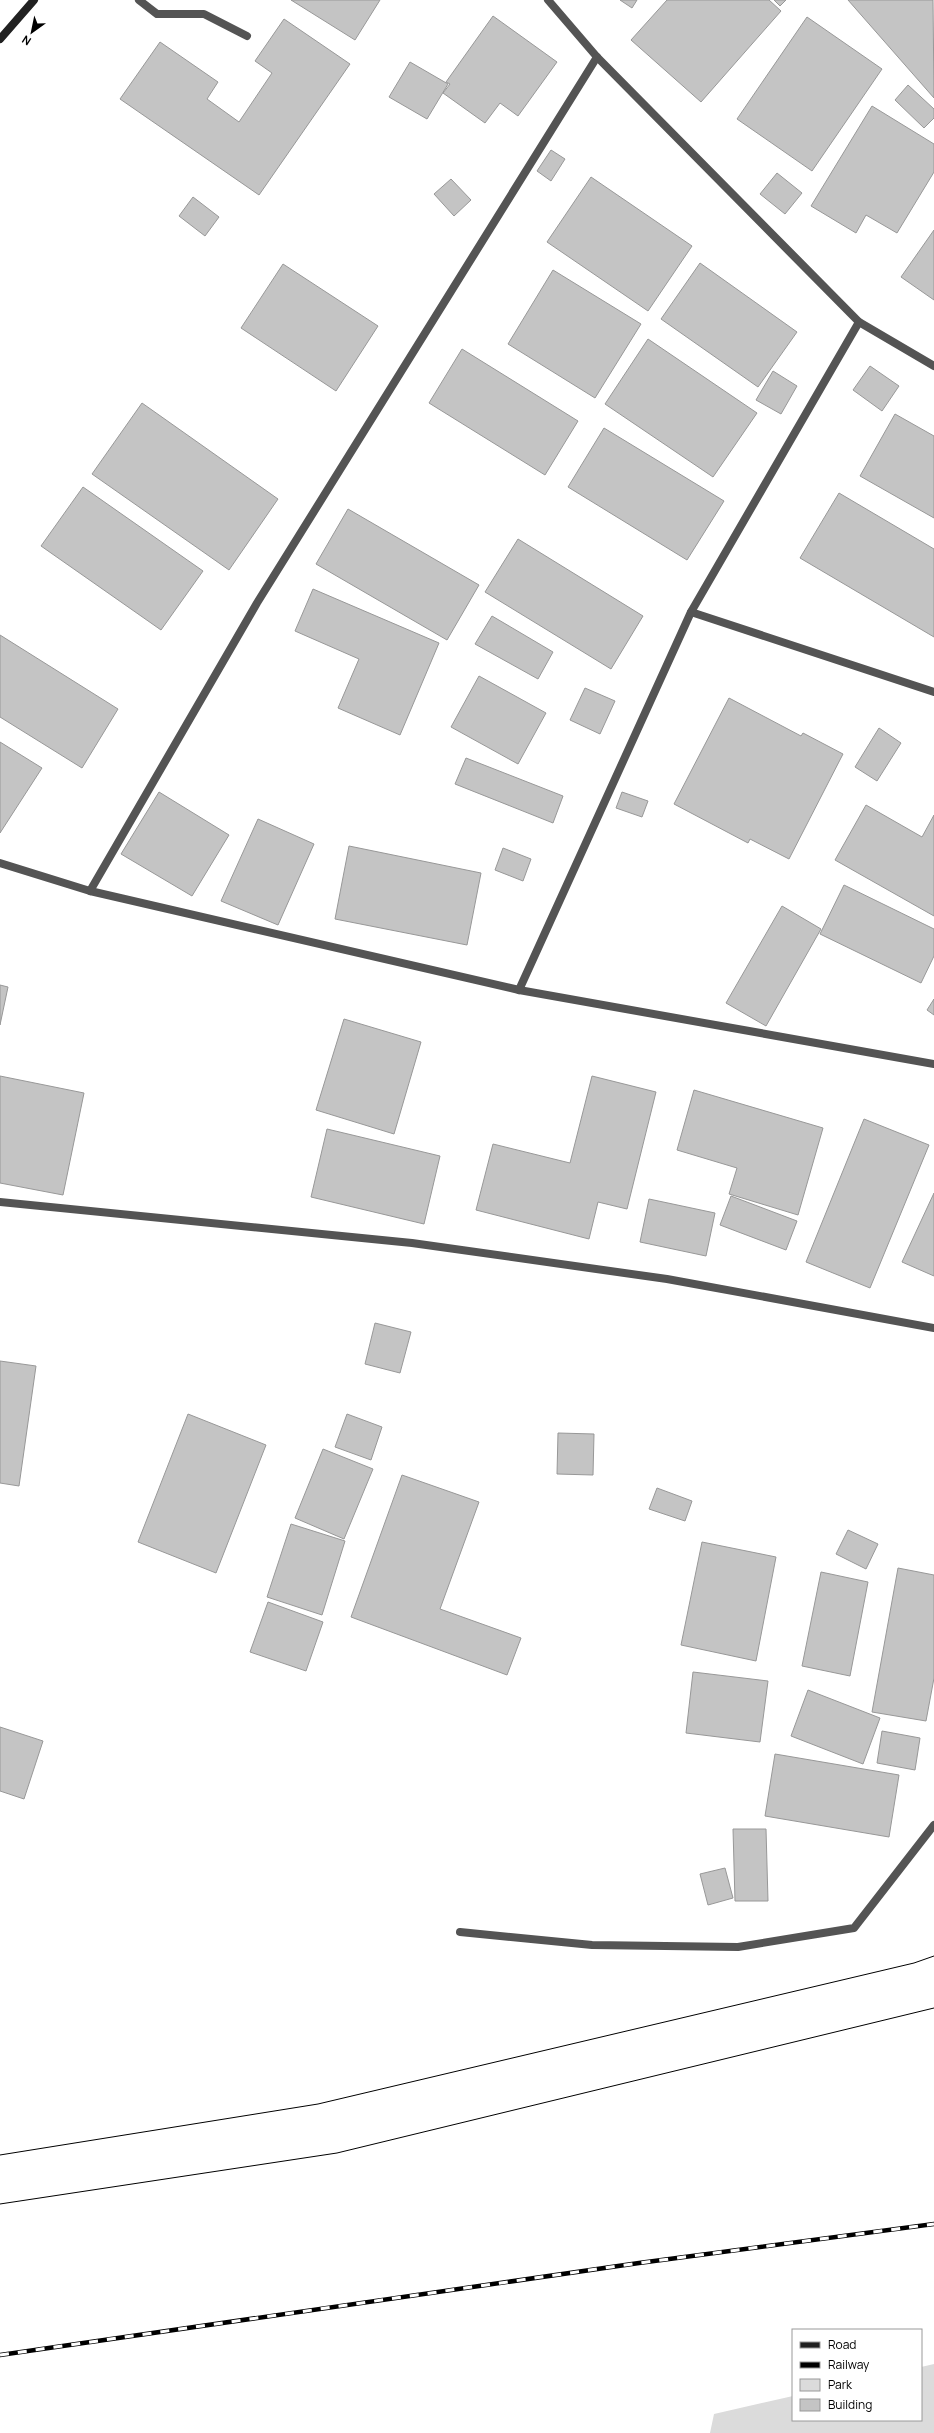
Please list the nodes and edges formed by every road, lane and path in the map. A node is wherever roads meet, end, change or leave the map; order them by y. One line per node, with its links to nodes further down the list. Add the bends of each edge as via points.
1 (34, 0): 5 (main road)
2 (139, 0): 4 (street, via 157,14 204,14)
3 (548, 0): 6 (street)
4 (247, 36)
5 (0, 39)
6 (597, 57): 7 (street); 12 (street, via 257,603)
7 (859, 322): 8 (street); 9 (street)
8 (934, 366)
9 (691, 612): 10 (street); 13 (street)
10 (934, 692)
11 (0, 863): 12 (street)
12 (90, 891): 13 (street)
13 (520, 990): 14 (street)
14 (934, 1064)
15 (0, 1202): 16 (street, via 412,1243 667,1279)
16 (934, 1328)
17 (934, 1825): 18 (street, via 854,1928 738,1947 592,1945)
18 (460, 1932)

